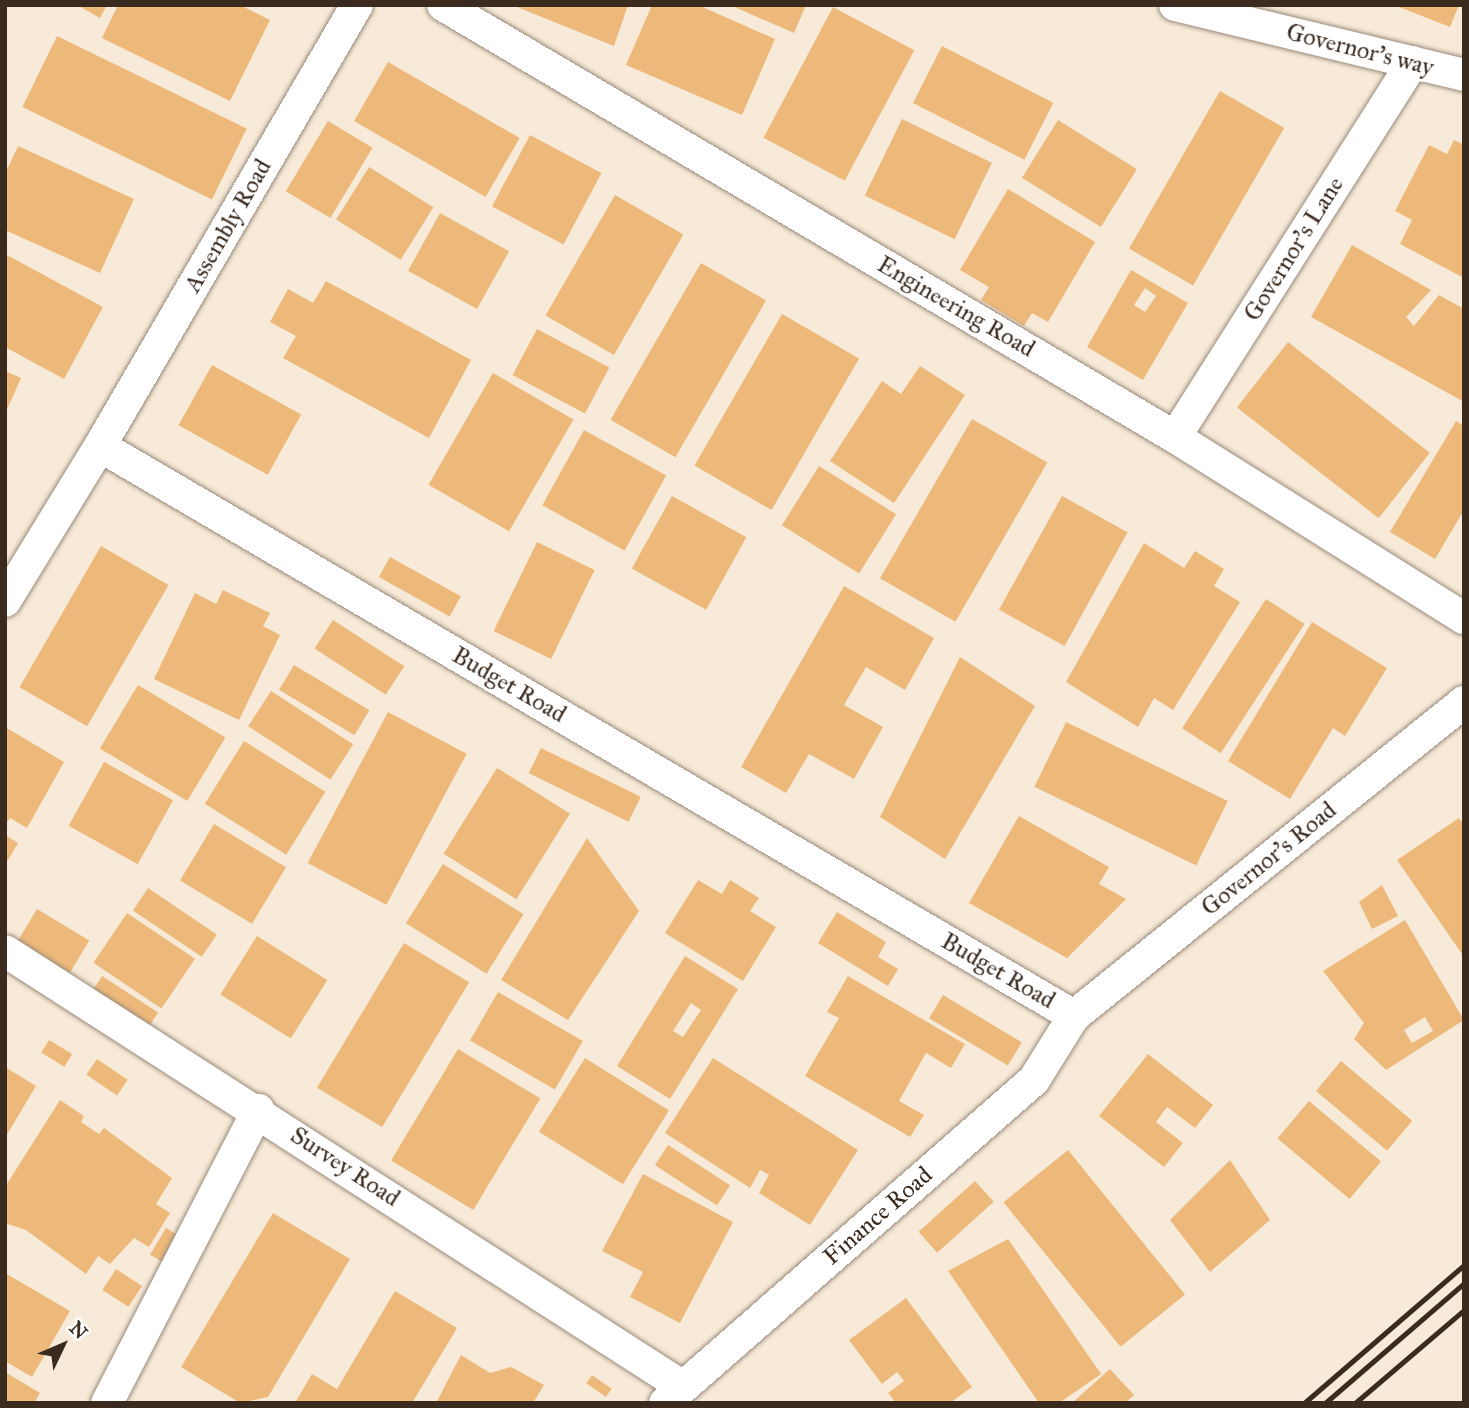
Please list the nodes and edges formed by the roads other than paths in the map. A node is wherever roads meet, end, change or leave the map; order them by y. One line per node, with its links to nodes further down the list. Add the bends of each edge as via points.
1 (357, 5): 7 (street, Assembly Road)
2 (443, 5): 6 (street, Engineering Road)
3 (1175, 5): 4 (street, Governor's way)
4 (1413, 62): 5 (street, Governor's way); 6 (street, Governor's Lane)
5 (1464, 75)
6 (1175, 437): 9 (street, Engineering Road)
7 (100, 446): 8 (street); 12 (street, Budget Road)
8 (5, 601)
9 (1464, 618)
10 (1464, 702): 12 (street, Governor's Road)
11 (5, 951): 13 (street, Survey Road)
12 (1074, 1016): 14 (street, Finance Road, via 1034,1080)
13 (258, 1110): 14 (street, Survey Road); 15 (street)
14 (674, 1395)
15 (107, 1403)

